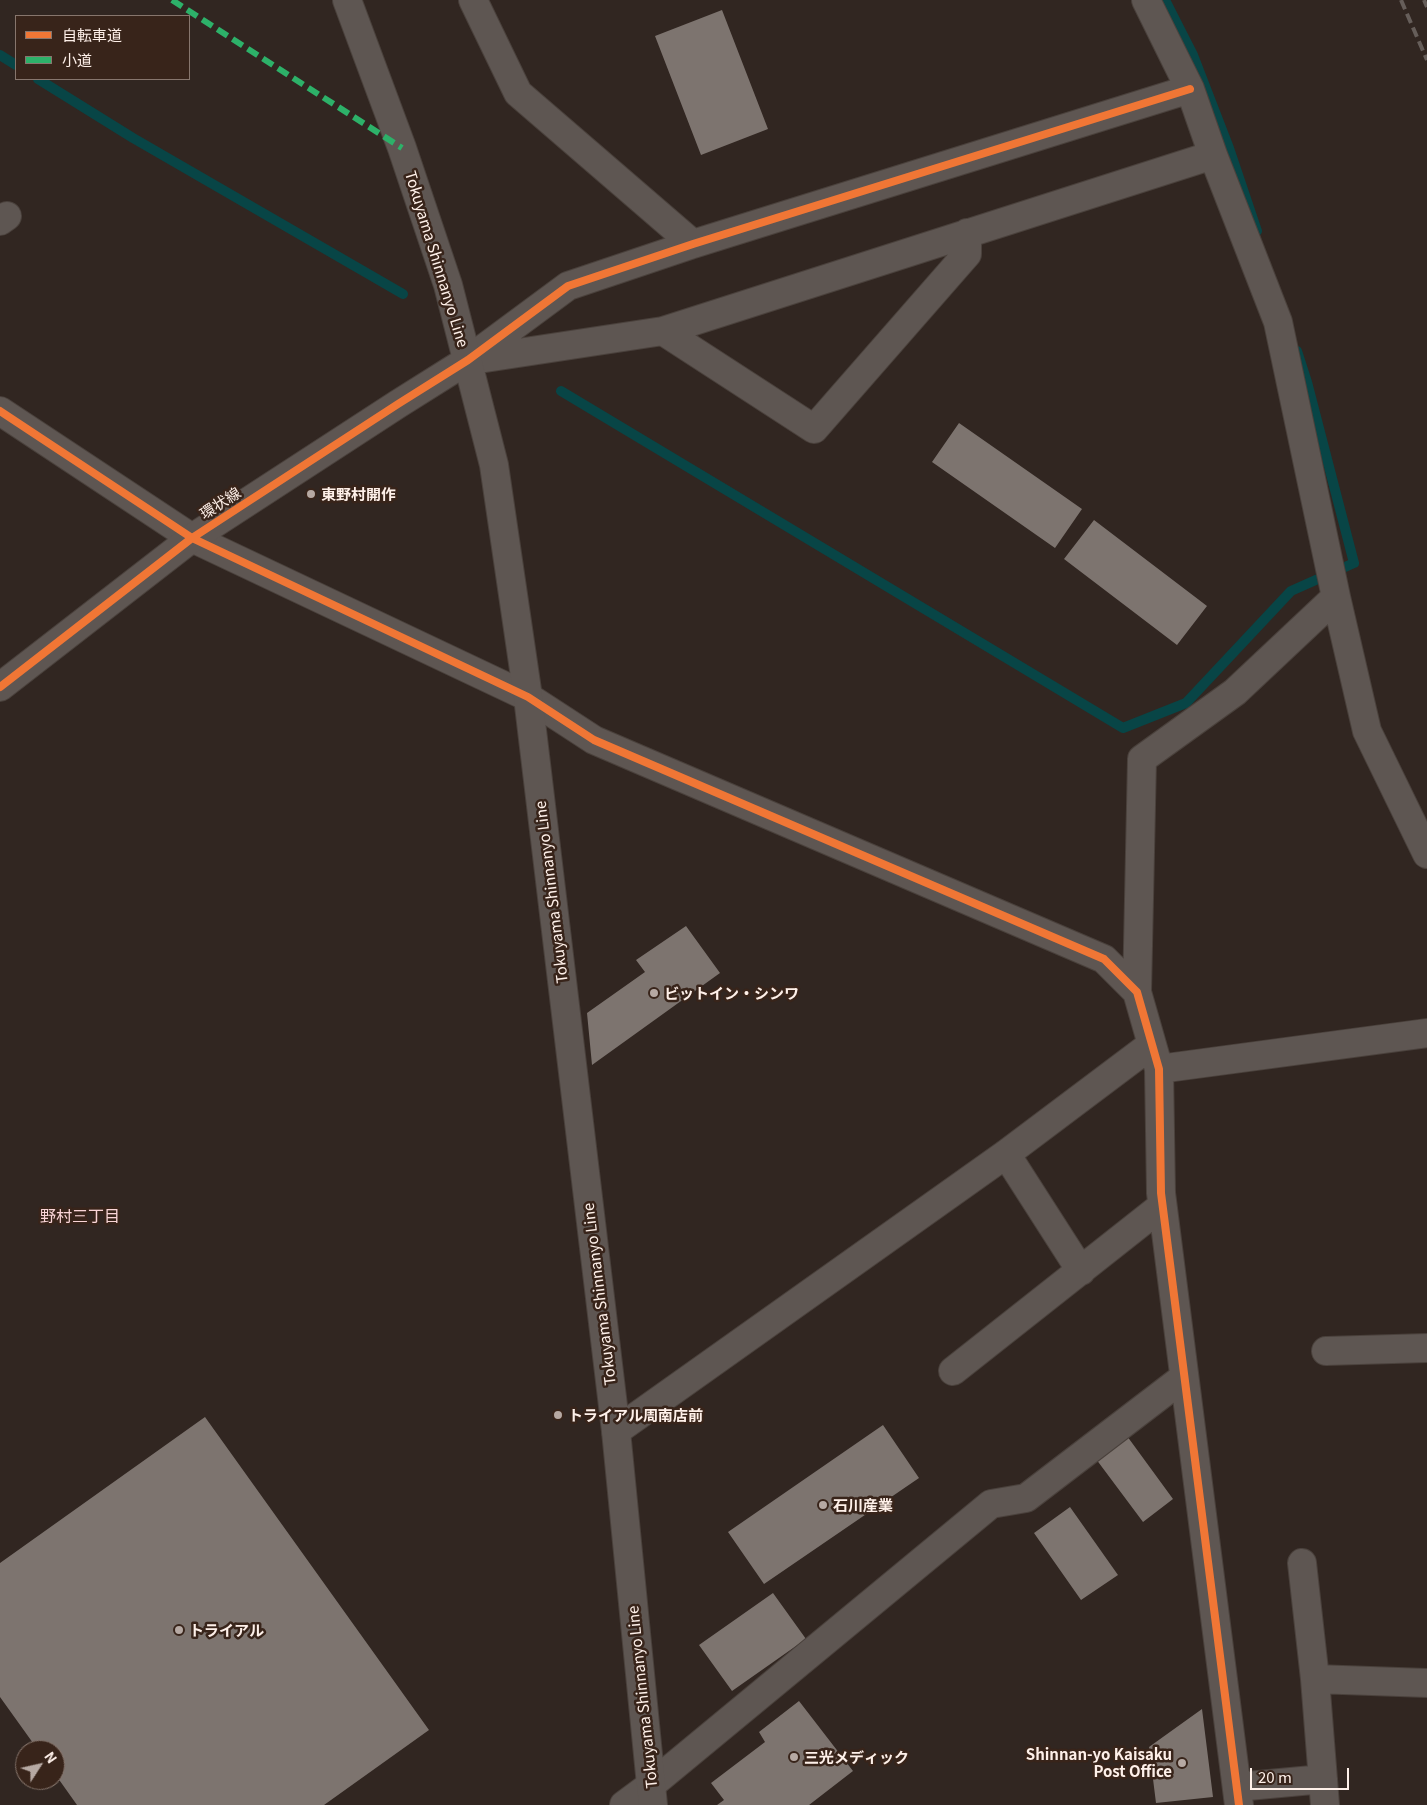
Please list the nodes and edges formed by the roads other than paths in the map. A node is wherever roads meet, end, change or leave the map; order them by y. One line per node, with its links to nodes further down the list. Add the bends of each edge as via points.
1 (347, 0): 9 (street, Tokuyama Shinnanyo Line, via 442,267)
2 (473, 0): 7 (street, via 518,93)
3 (1146, 0): 4 (street)
4 (1190, 88): 5 (street); 7 (street, 環状線)
5 (1213, 155): 6 (street); 12 (street, via 1278,322)
6 (967, 234): 8 (street); 8 (street, via 967,254 814,429)
7 (693, 244): 9 (street, 環状線, via 568,286)
8 (663, 330): 9 (street)
9 (468, 360): 11 (street, 環状線); 14 (street, Tokuyama Shinnanyo Line, via 494,465)
10 (0, 411): 11 (street)
11 (192, 538): 13 (street, 環状線); 14 (street)
12 (1336, 597): 15 (street, via 1367,731); 16 (street, via 1235,692 1142,759)
13 (0, 687)
14 (528, 697): 16 (street, via 594,740 1104,959); 26 (street, Tokuyama Shinnanyo Line)
15 (1427, 854)
16 (1138, 992): 18 (street)
17 (1427, 1033): 18 (street)
18 (1155, 1057): 19 (street); 20 (street)
19 (1006, 1154): 21 (street); 26 (street)
20 (1162, 1206): 21 (street); 25 (street)
21 (1081, 1271): 24 (street)
22 (1427, 1348): 23 (street)
23 (1326, 1351)
24 (953, 1371)
25 (1183, 1378): 31 (street, via 1026,1498 991,1504); 32 (street)
26 (616, 1431): 31 (street, Tokuyama Shinnanyo Line)
27 (1302, 1563): 28 (street)
28 (1315, 1679): 29 (street); 30 (street)
29 (1427, 1683)
30 (1324, 1792): 32 (street)
31 (652, 1795): 33 (street)
32 (1238, 1796)
33 (624, 1805)

